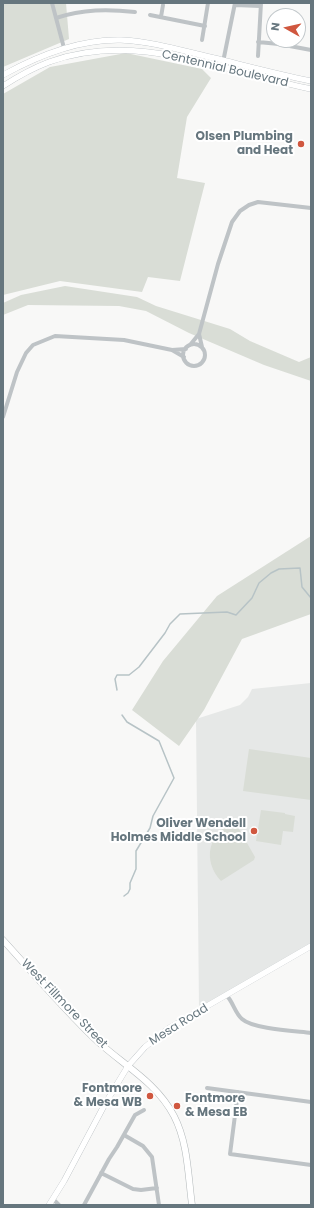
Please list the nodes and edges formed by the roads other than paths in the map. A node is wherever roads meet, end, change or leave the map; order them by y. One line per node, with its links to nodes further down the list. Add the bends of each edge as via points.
1 (52, 3): 9 (street)
2 (208, 3): 10 (street)
3 (235, 4): 5 (street); 16 (street)
4 (163, 5): 8 (street)
5 (261, 5): 12 (street)
6 (136, 12): 9 (street, via 93,10)
7 (150, 15): 8 (street)
8 (161, 17): 10 (street)
9 (56, 18): 13 (street)
10 (205, 26): 11 (street)
11 (202, 40)
12 (258, 42): 14 (street); 15 (street)
13 (64, 48): 16 (main road, Centennial Boulevard, via 120,40 150,43); 18 (main road, Centennial Boulevard, via 45,54)
14 (311, 50)
15 (258, 56)
16 (224, 60): 17 (street); 19 (main road, Centennial Boulevard)
17 (222, 67): 20 (main road, Centennial Boulevard, via 169,54 120,49 94,51 48,62); 21 (main road, Centennial Boulevard)
18 (3, 75)
19 (311, 81)
20 (3, 86)
21 (311, 89)
22 (311, 208): 23 (street, via 258,202 240,211 232,222)
23 (199, 334): 24 (street); 26 (street)
24 (190, 345): 25 (street); 26 (street)
25 (186, 348): 27 (street); 28 (street)
26 (202, 348): 28 (street, via 204,358 198,365 190,365)
27 (172, 350): 28 (street); 29 (street, via 124,340 55,336 34,345 26,353 17,372)
28 (184, 357)
29 (3, 417)
30 (3, 940): 34 (main road, West Fillmore Street, via 85,1029)
31 (311, 946): 32 (main road, Mesa Road)
32 (227, 996): 33 (street, via 240,1016 250,1024); 34 (main road, Mesa Road, via 164,1032 145,1047)
33 (311, 1033)
34 (128, 1066): 43 (main road, Mesa Road); 48 (main road, West Fillmore Street, via 160,1094 178,1123 186,1154)
35 (207, 1088): 36 (street)
36 (238, 1092): 37 (street); 40 (street, via 228,1154)
37 (311, 1102)
38 (144, 1110): 39 (street, via 135,1116)
39 (124, 1135): 41 (street); 42 (street, via 143,1146 150,1154)
40 (311, 1165)
41 (101, 1173): 42 (street, via 133,1189); 46 (street)
42 (157, 1188): 47 (street)
43 (53, 1200): 44 (main road, Mesa Road); 45 (street)
44 (49, 1205)
45 (59, 1205)
46 (84, 1205)
47 (159, 1205)
48 (192, 1205)

